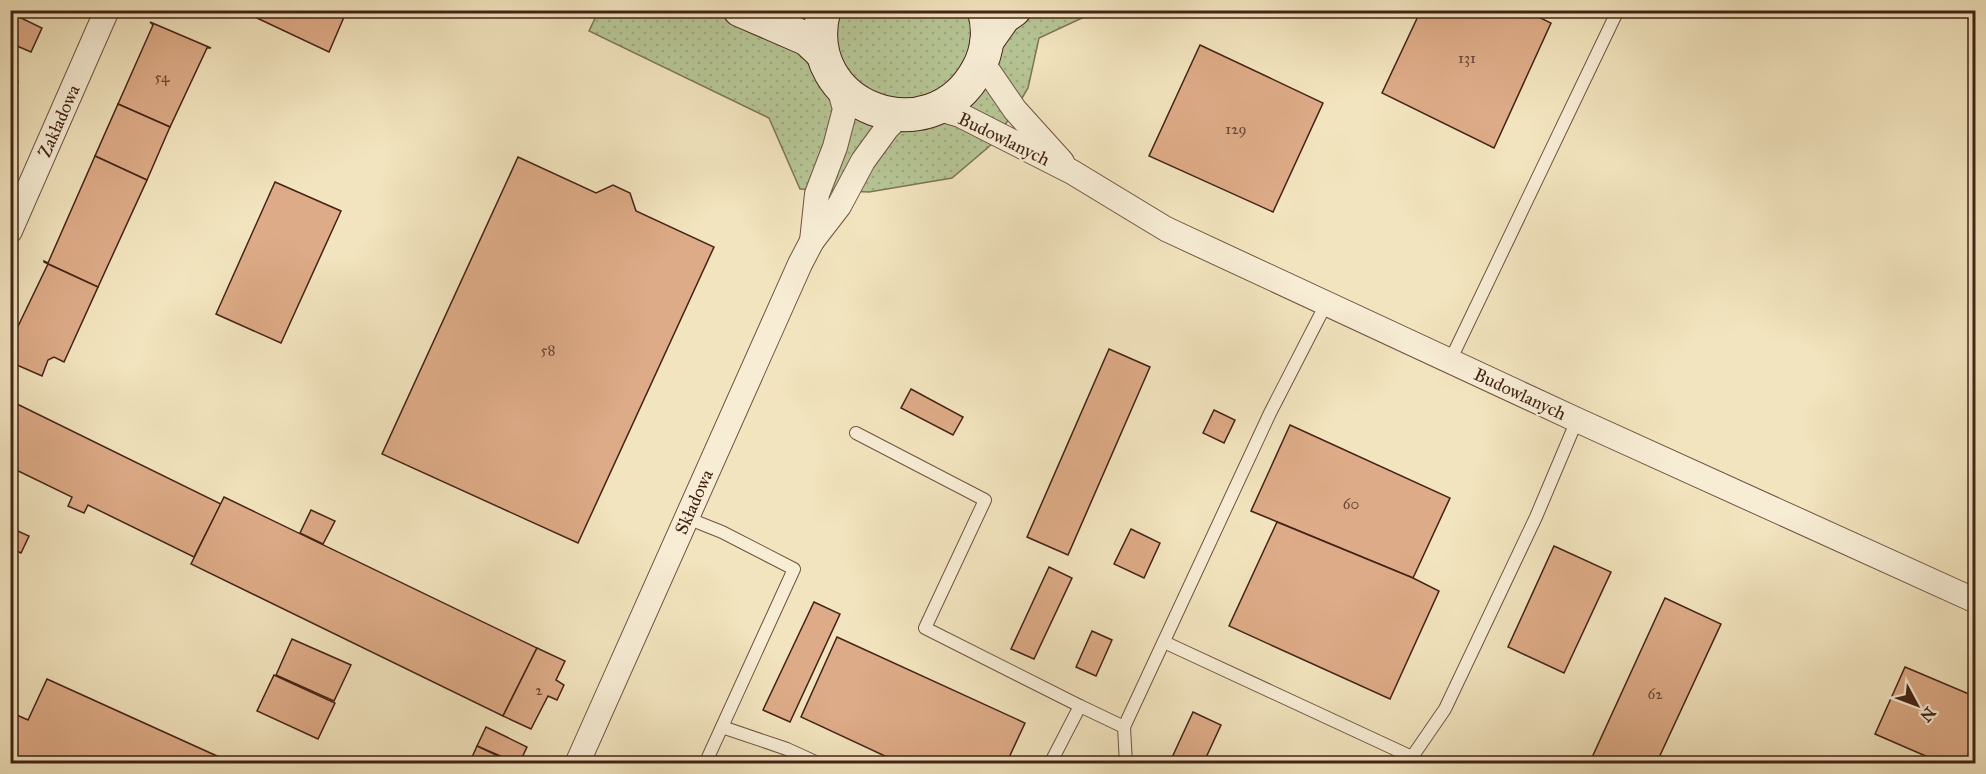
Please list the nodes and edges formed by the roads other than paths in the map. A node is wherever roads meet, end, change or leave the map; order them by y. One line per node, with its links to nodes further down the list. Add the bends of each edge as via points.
1 (107, 10): 12 (street, Zakładowa)
2 (740, 10): 7 (main road, via 807,39)
3 (824, 10): 7 (main road, via 820,23)
4 (1014, 10): 6 (main road)
5 (1618, 10): 15 (lane)
6 (984, 38): 9 (main road, via 972,81 952,100); 11 (street, Budowlanych, via 1015,110)
7 (822, 53): 8 (main road)
8 (838, 84): 10 (main road, via 853,99 872,109); 13 (street, Składowa, via 846,109 817,194)
9 (936, 108): 10 (main road); 11 (street, Budowlanych, via 960,115)
10 (900, 116): 13 (street, Składowa, via 863,161 839,206)
11 (1072, 172): 14 (street, Budowlanych, via 1166,229)
12 (10, 231)
13 (812, 241): 18 (street, Składowa)
14 (1326, 303): 15 (street, Budowlanych); 20 (lane, via 1270,413)
15 (1450, 361): 16 (street, Budowlanych)
16 (1577, 420): 19 (street, Budowlanych); 24 (lane, via 1536,517 1445,709)
17 (856, 433): 21 (lane, via 985,500 925,628)
18 (687, 518): 22 (lane, via 794,569); 25 (street, Składowa)
19 (1976, 602)
20 (1164, 642): 23 (lane); 24 (lane)
21 (1080, 706): 23 (lane); 28 (lane)
22 (722, 727): 26 (lane); 27 (lane)
23 (1124, 727): 29 (lane)
24 (1410, 760)
25 (577, 764)
26 (705, 764)
27 (820, 764)
28 (1050, 764)
29 (1126, 764)

